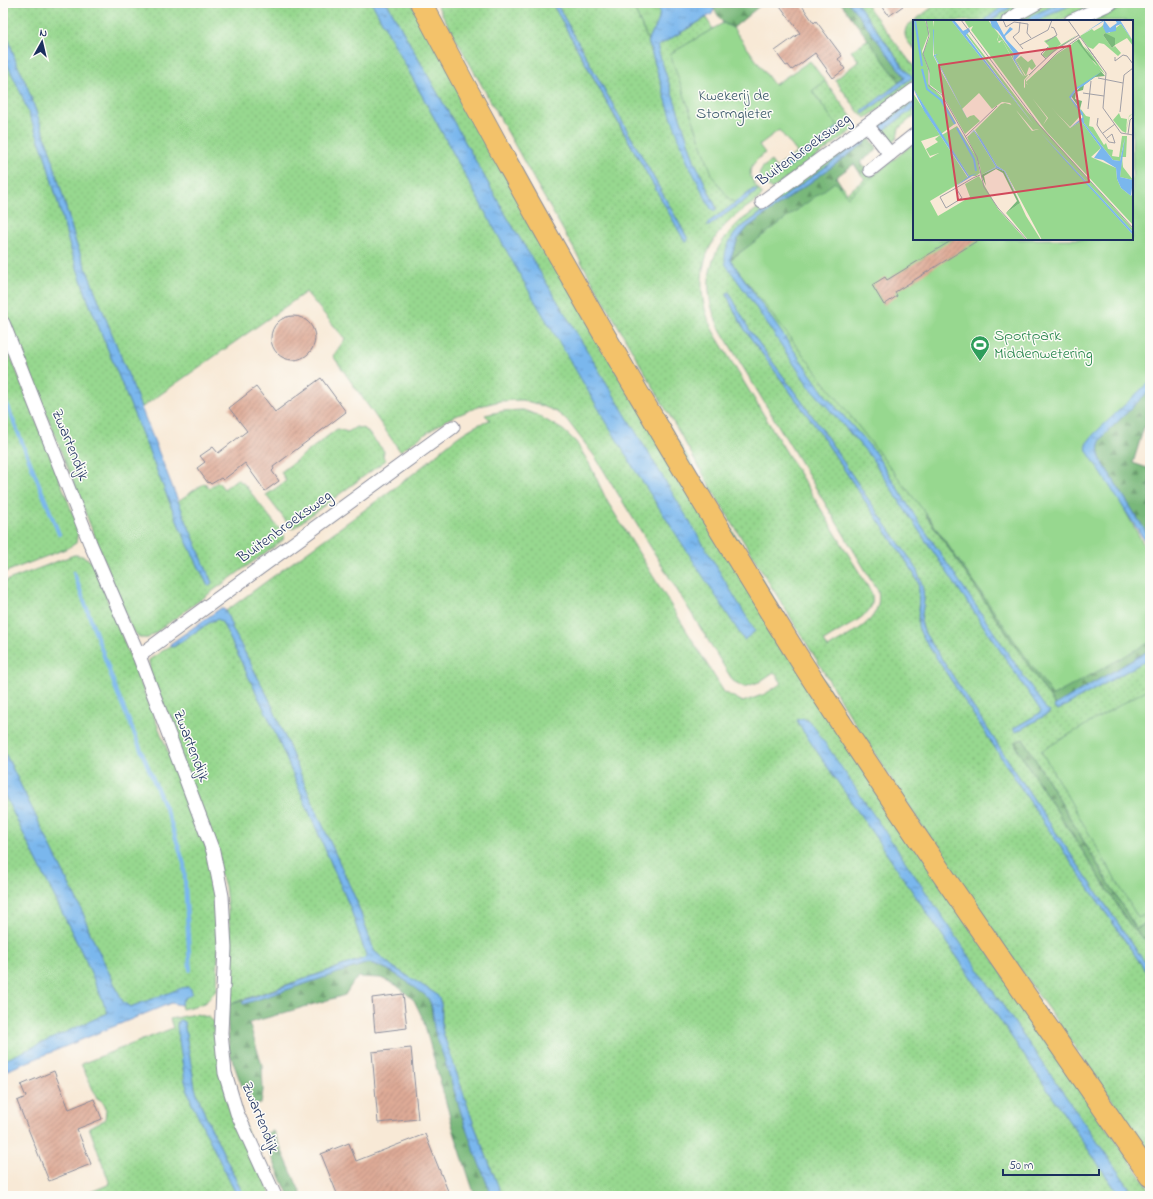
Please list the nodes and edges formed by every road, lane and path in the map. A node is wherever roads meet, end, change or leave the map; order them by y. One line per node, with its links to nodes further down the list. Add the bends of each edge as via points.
1 (421, 3): 17 (highway, via 599,326 793,649 889,796)
2 (431, 3): 16 (highway, via 496,127 605,321 702,485 896,792)
3 (1037, 3): 5 (street)
4 (1111, 3): 6 (street)
5 (1010, 20)
6 (1073, 20)
7 (913, 91): 8 (street, Buitenbroeksweg)
8 (867, 125): 10 (street, Buitenbroeksweg); 12 (street, Buitenbroeksweg)
9 (913, 136): 10 (street)
10 (890, 154): 11 (street)
11 (870, 170)
12 (762, 202)
13 (3, 323): 15 (street, Zwartendijk, via 90,543)
14 (453, 427): 15 (street, Buitenbroeksweg)
15 (139, 656): 18 (street, Zwartendijk, via 213,851 222,896 225,948 221,1033 225,1073 237,1113)
16 (1150, 1163)
17 (1150, 1176)
18 (275, 1196)

